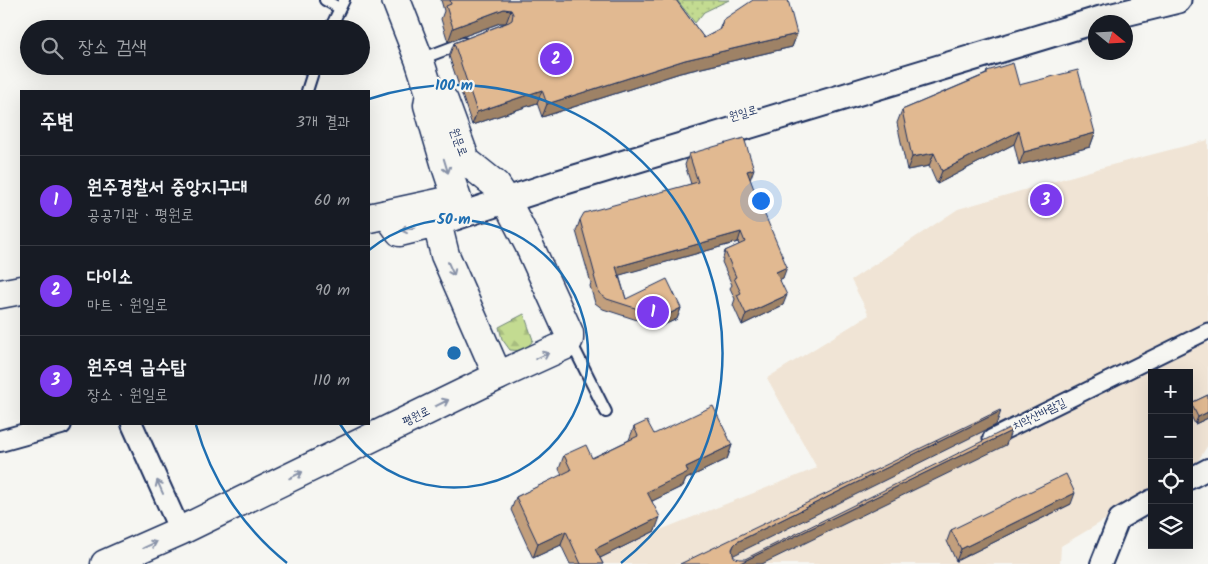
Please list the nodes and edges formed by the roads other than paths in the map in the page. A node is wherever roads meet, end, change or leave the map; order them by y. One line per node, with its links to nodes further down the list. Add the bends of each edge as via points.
1 (325, 0): 4 (lane)
2 (396, 0): 8 (main road, 원문로)
3 (1178, 0): 5 (street, 원일로)
4 (342, 4): 6 (lane)
5 (1101, 6): 12 (street, 원일로); 12 (street, 원일로, via 558,183)
6 (334, 20)
7 (475, 39): 8 (lane)
8 (419, 59): 11 (main road, 원문로)
9 (312, 75): 10 (lane)
10 (307, 90)
11 (430, 93): 12 (main road, 원문로, via 444,101 466,161); 13 (main road, 원문로, one-way to 13, via 428,105)
12 (501, 192): 13 (street, 원일로); 15 (street); 19 (main road, via 529,245)
13 (458, 199): 14 (main road, 원일로); 15 (street)
14 (378, 216): 15 (main road, one-way to 14, via 400,232)
15 (437, 223): 20 (main road, one-way to 20, via 445,255)
16 (20, 290): 17 (main road)
17 (0, 294)
18 (1208, 331): 25 (street, 치악산바람길)
19 (569, 339): 20 (main road, 평원로, one-way to 19, via 566,345); 21 (lane)
20 (498, 376): 29 (main road, 평원로, one-way to 20)
21 (606, 412)
22 (57, 425): 24 (street)
23 (132, 425): 29 (street, one-way to 23)
24 (0, 441)
25 (977, 446)
26 (1208, 469): 27 (street)
27 (1193, 477)
28 (1148, 502): 31 (street, via 1118,519)
29 (180, 531): 30 (main road, 평원로, one-way to 29)
30 (105, 564)
31 (1102, 564)

